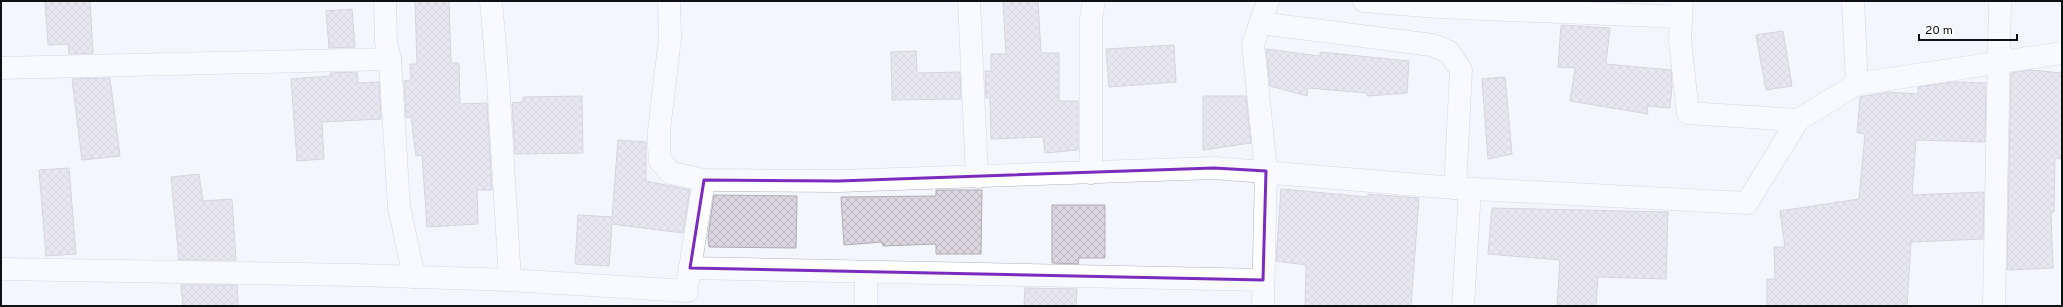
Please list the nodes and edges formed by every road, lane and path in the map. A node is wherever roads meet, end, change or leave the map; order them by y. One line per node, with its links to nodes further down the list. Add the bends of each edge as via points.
1 (385, 1): 13 (street, via 386,43)
2 (491, 1): 27 (street)
3 (669, 1): 21 (street, via 670,38 659,130 660,161 671,173)
4 (969, 1): 20 (street)
5 (1094, 1): 19 (street, via 1091,18)
6 (1268, 1): 11 (street)
7 (1364, 1): 10 (street, via 1438,7)
8 (1853, 1): 16 (street)
9 (2000, 1): 14 (street)
10 (1682, 9): 17 (street, via 1680,41 1688,113)
11 (1260, 22): 18 (street, via 1253,44); 22 (street, via 1432,45 1450,52 1461,70)
12 (2062, 53): 14 (street)
13 (390, 59): 15 (street); 26 (street, via 400,207)
14 (1998, 61): 16 (street); 33 (street)
15 (1, 68)
16 (1857, 84): 17 (street)
17 (1798, 120): 22 (street, via 1747,203)
18 (1266, 171): 19 (street, via 1214,168); 22 (street); 28 (street)
19 (1091, 173): 20 (street)
20 (977, 177): 21 (street, via 839,182)
21 (704, 180): 23 (street)
22 (1463, 188): 32 (street)
23 (690, 268): 25 (street); 29 (street)
24 (1, 270): 26 (street)
25 (866, 272): 28 (street); 30 (street)
26 (414, 277): 27 (street)
27 (510, 280): 29 (street)
28 (1263, 280): 31 (street)
29 (686, 298)
30 (866, 306)
31 (1263, 306)
32 (1463, 306)
33 (1994, 306)

